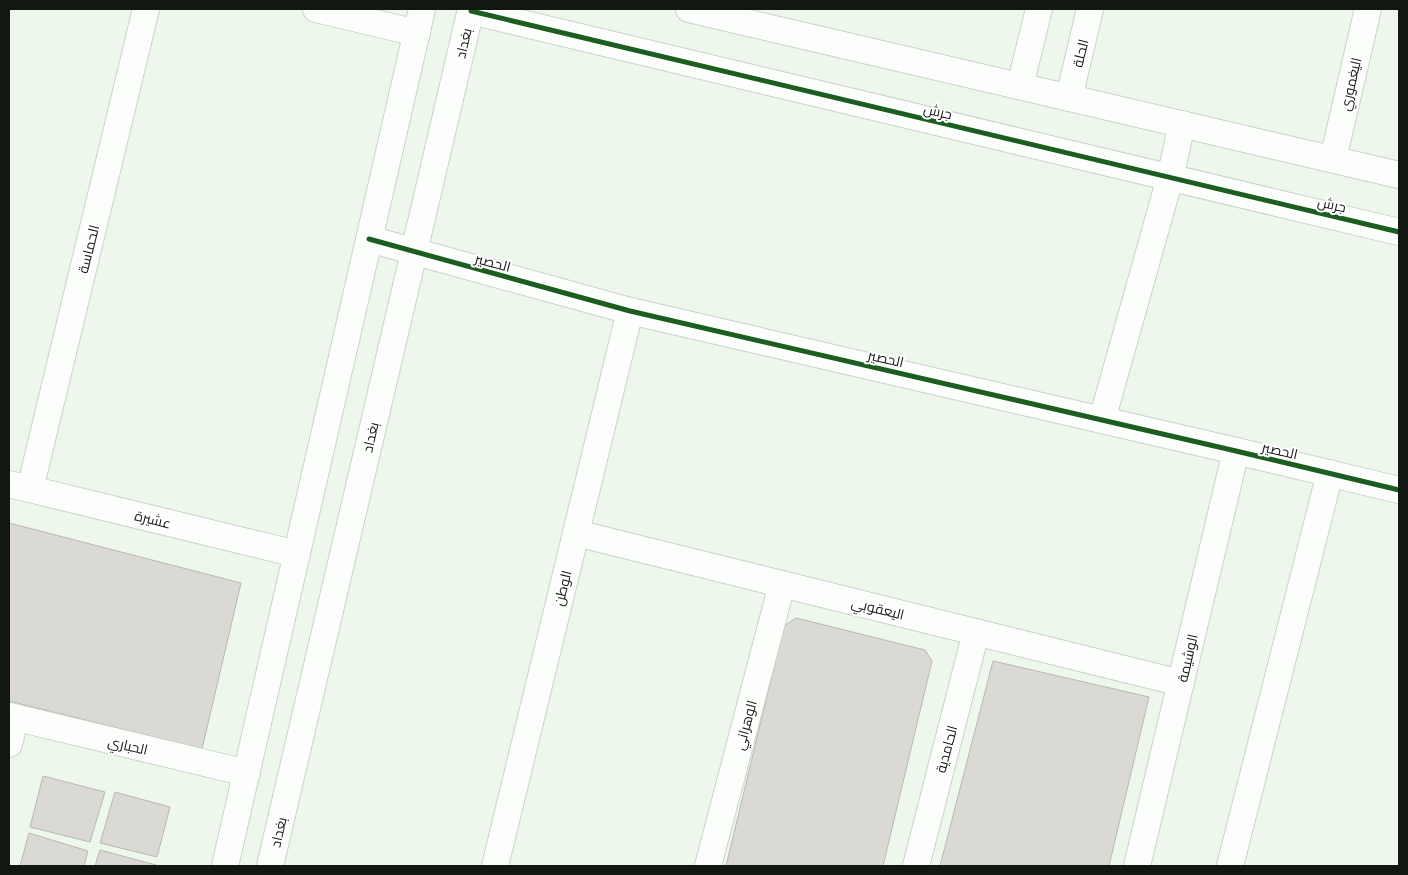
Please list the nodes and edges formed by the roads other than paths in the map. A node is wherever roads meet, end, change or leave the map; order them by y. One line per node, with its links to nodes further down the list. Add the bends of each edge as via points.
1 (146, 9): 22 (street, الحماسة)
2 (316, 9): 8 (street)
3 (689, 9): 9 (street)
4 (1039, 9): 9 (street)
5 (1090, 9): 10 (street, الحلة)
6 (1368, 9): 12 (street, اليغموري)
7 (471, 10): 14 (street, جرش); 17 (street, بغداد)
8 (420, 21): 16 (street)
9 (1020, 86): 10 (street)
10 (1069, 98): 11 (street)
11 (1182, 124): 12 (street); 14 (street)
12 (1333, 159): 13 (street)
13 (1399, 175)
14 (1170, 178): 15 (street, جرش); 19 (street)
15 (1399, 232)
16 (369, 239): 17 (street, الحصير); 25 (street)
17 (414, 251): 18 (street, الحصير); 33 (street, بغداد)
18 (630, 311): 19 (street, الحصير); 24 (street, الوطن)
19 (1102, 420): 20 (street, الحصير)
20 (1236, 451): 21 (street, الحصير); 28 (street, الوشيمة)
21 (1330, 473): 23 (street, الحصير); 38 (street)
22 (20, 486): 25 (street, عشيرة)
23 (1399, 490)
24 (576, 533): 26 (street, اليعقوبي); 34 (street, الوطن)
25 (297, 554): 31 (street)
26 (782, 584): 27 (street, اليعقوبي); 35 (street, الوهراني)
27 (976, 632): 28 (street, اليعقوبي); 36 (street, الحامدية)
28 (1181, 683): 37 (street, الوشيمة)
29 (12, 717): 30 (street); 31 (street, الحباري)
30 (9, 744)
31 (247, 773): 32 (street)
32 (225, 866)
33 (270, 866)
34 (495, 866)
35 (708, 866)
36 (916, 866)
37 (1137, 866)
38 (1230, 866)

